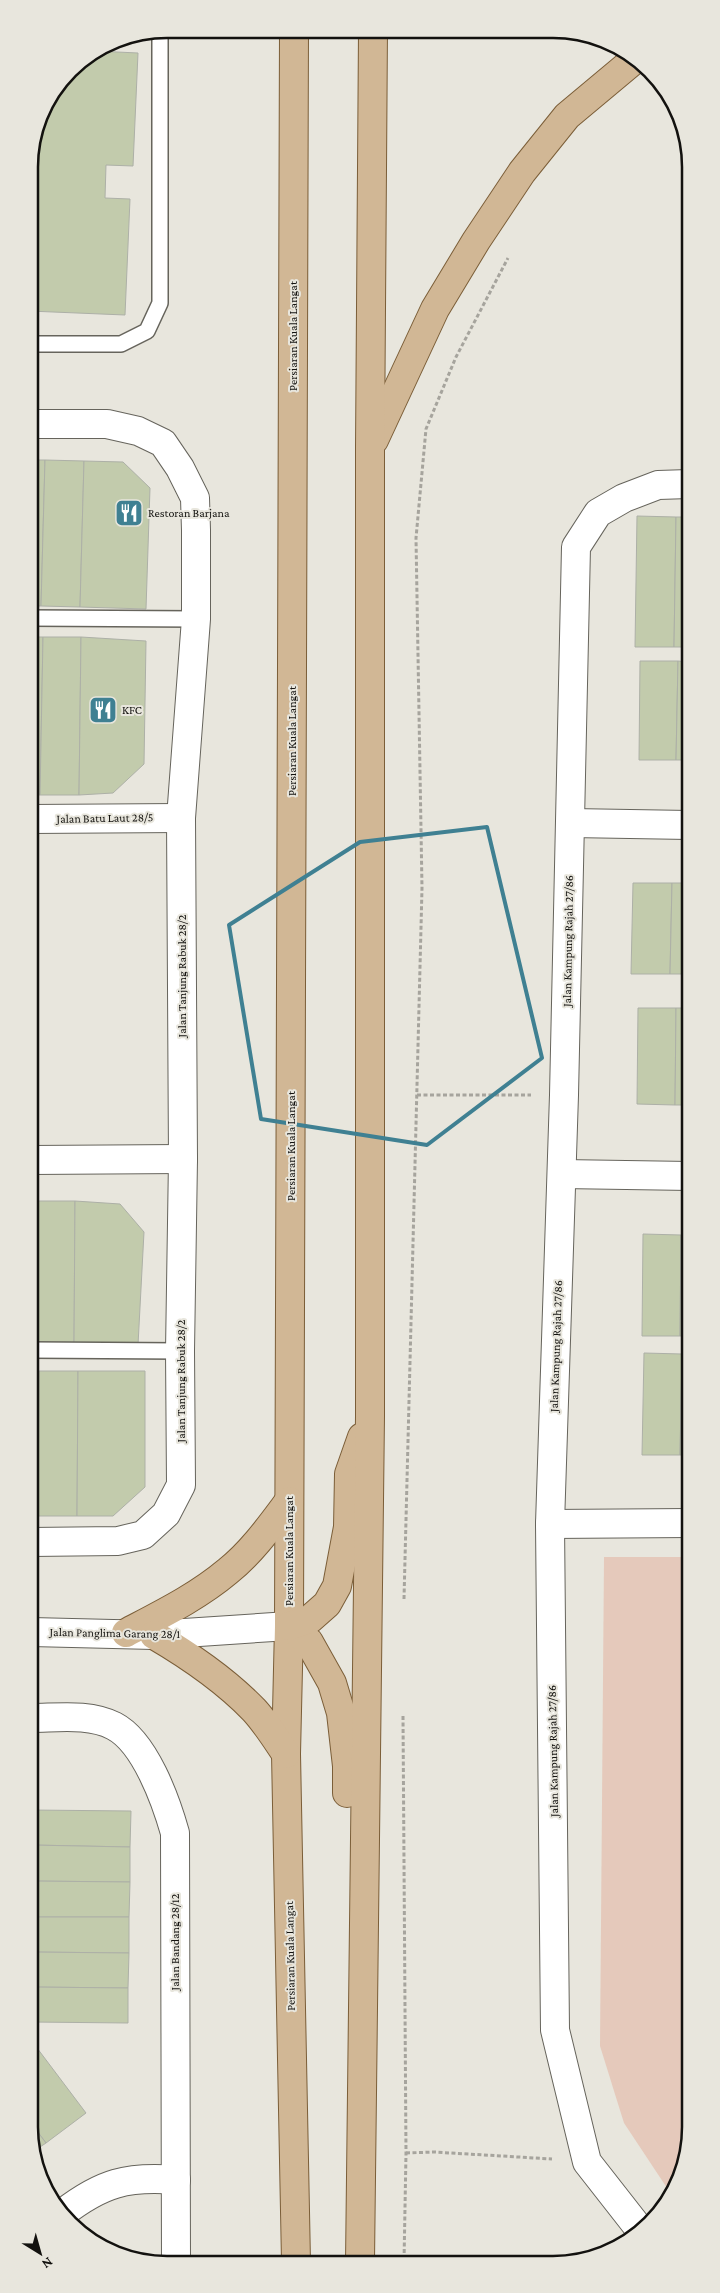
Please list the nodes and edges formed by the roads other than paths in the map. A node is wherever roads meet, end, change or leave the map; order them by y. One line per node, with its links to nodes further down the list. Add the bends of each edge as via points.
1 (294, 37): 22 (main road, Persiaran Kuala Langat)
2 (373, 37): 7 (main road)
3 (160, 38): 5 (lane, via 160,303 147,331 121,344)
4 (630, 63): 7 (main road, via 566,116 522,172 435,309)
5 (38, 344)
6 (38, 424): 10 (street, Jalan Tanjung Rabuk 28/2, via 107,424 138,431 163,443 195,498)
7 (370, 447): 21 (main road)
8 (682, 484): 13 (street, Jalan Kampung Rajah 27/86, via 658,485 624,498 598,513 576,546)
9 (38, 618): 10 (lane)
10 (196, 619): 11 (street, Jalan Tanjung Rabuk 28/2)
11 (180, 818): 12 (street, Jalan Batu Laut 28/5); 15 (street, Jalan Tanjung Rabuk 28/2)
12 (38, 819)
13 (571, 823): 14 (street); 17 (street, Jalan Kampung Rajah 27/86)
14 (682, 825)
15 (183, 1159): 16 (street); 20 (street, Jalan Tanjung Rabuk 28/2)
16 (37, 1160)
17 (562, 1174): 18 (street); 24 (street, Jalan Kampung Rajah 27/86)
18 (682, 1176)
19 (37, 1350): 20 (lane)
20 (180, 1351): 25 (street, Jalan Tanjung Rabuk 28/2, via 181,1485 166,1514 143,1534 118,1541)
21 (370, 1416): 26 (main road, via 349,1474 348,1527 337,1586 327,1604 310,1619); 32 (main road)
22 (289, 1501): 26 (main road, Persiaran Kuala Langat); 28 (main road, via 229,1570 183,1603)
23 (682, 1523): 24 (street)
24 (550, 1524): 35 (street, Jalan Kampung Rajah 27/86, via 555,2030 588,2162)
25 (37, 1542)
26 (289, 1626): 29 (street, Jalan Panglima Garang 28/1); 31 (main road, Persiaran Kuala Langat); 32 (main road, via 309,1642 334,1691 347,1766 351,1851)
27 (37, 1632): 28 (street, Jalan Panglima Garang 28/1)
28 (126, 1633): 29 (street, Jalan Panglima Garang 28/1)
29 (154, 1636): 31 (main road, via 222,1680 255,1711)
30 (37, 1718): 33 (street, Jalan Bandang 28/12, via 82,1717 114,1726 136,1746 166,1801 175,1833)
31 (286, 1754): 37 (main road, Persiaran Kuala Langat)
32 (363, 1880): 38 (main road)
33 (176, 2180): 34 (street, via 144,2178 111,2184); 36 (street, Jalan Bandang 28/12)
34 (68, 2209)
35 (637, 2225)
36 (176, 2256)
37 (296, 2256)
38 (360, 2256)

